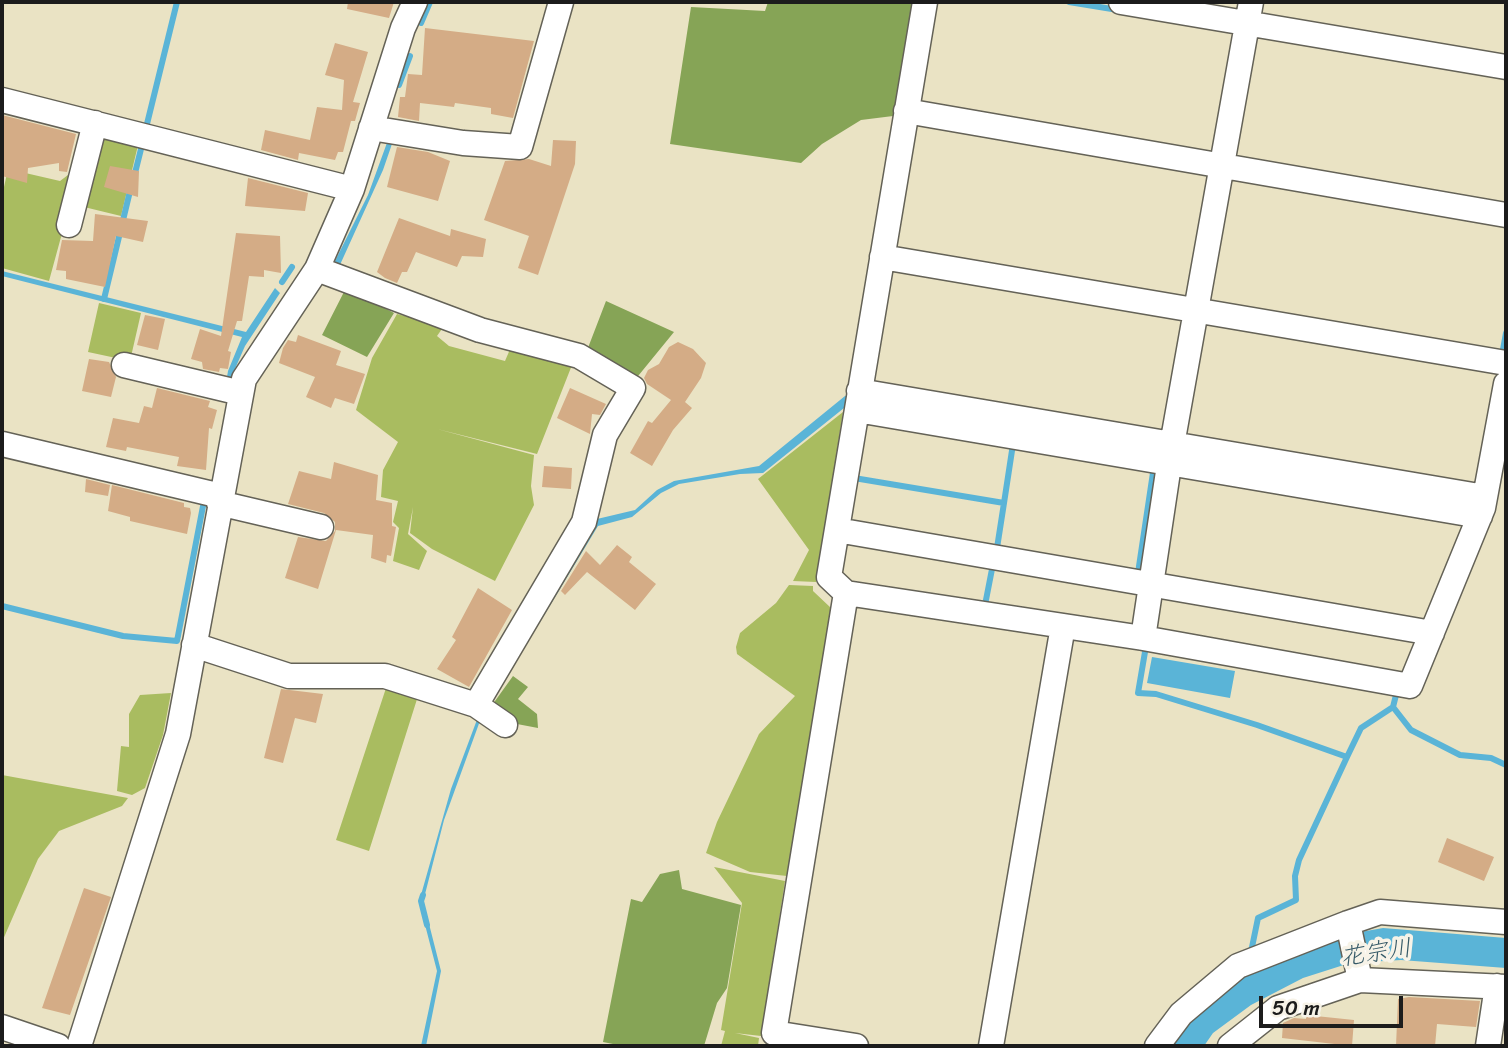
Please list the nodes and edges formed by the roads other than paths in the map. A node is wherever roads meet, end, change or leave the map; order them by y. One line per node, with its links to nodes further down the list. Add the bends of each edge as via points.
1 (415, 2): 10 (street)
2 (561, 2): 10 (street, via 520,147)
3 (925, 2): 8 (street)
4 (1121, 2): 5 (street)
5 (1249, 13): 6 (street); 11 (street)
6 (1506, 67)
7 (2, 100): 9 (street)
8 (906, 111): 11 (street); 15 (street)
9 (95, 123): 12 (street); 14 (street)
10 (371, 128): 12 (street)
11 (1221, 165): 13 (street); 17 (street)
12 (352, 189): 16 (street)
13 (1506, 215)
14 (69, 225)
15 (882, 257): 17 (street); 22 (street)
16 (317, 270): 21 (street, via 244,379); 35 (street, via 480,330 579,356 633,388 605,435 584,522)
17 (1197, 310): 18 (street); 24 (street)
18 (1506, 363)
19 (124, 365): 21 (street)
20 (1506, 384): 26 (street)
21 (241, 393): 25 (street)
22 (858, 400): 24 (street); 28 (street)
23 (2, 444): 25 (street)
24 (1171, 454): 26 (street); 29 (street)
25 (220, 500): 27 (street); 34 (street)
26 (1483, 506): 32 (street)
27 (321, 527)
28 (837, 530): 29 (street); 30 (street, via 829,577)
29 (1152, 583): 32 (street); 33 (street)
30 (846, 593): 31 (street); 44 (street, via 774,1034)
31 (1063, 626): 33 (street); 45 (street)
32 (1432, 633): 33 (street, via 1410,686)
33 (1143, 638)
34 (194, 645): 35 (street, via 289,676 385,676); 43 (street, via 178,734)
35 (476, 705): 36 (street)
36 (505, 725)
37 (1506, 922): 38 (street, via 1380,912)
38 (1349, 926): 39 (street); 46 (street, via 1238,966 1181,1014)
39 (1359, 973): 40 (street); 47 (street, via 1278,1008)
40 (1502, 987): 48 (street)
41 (2, 1027): 42 (street)
42 (58, 1046)
43 (79, 1046)
44 (856, 1046)
45 (991, 1046)
46 (1157, 1046)
47 (1236, 1046)
48 (1488, 1046)

